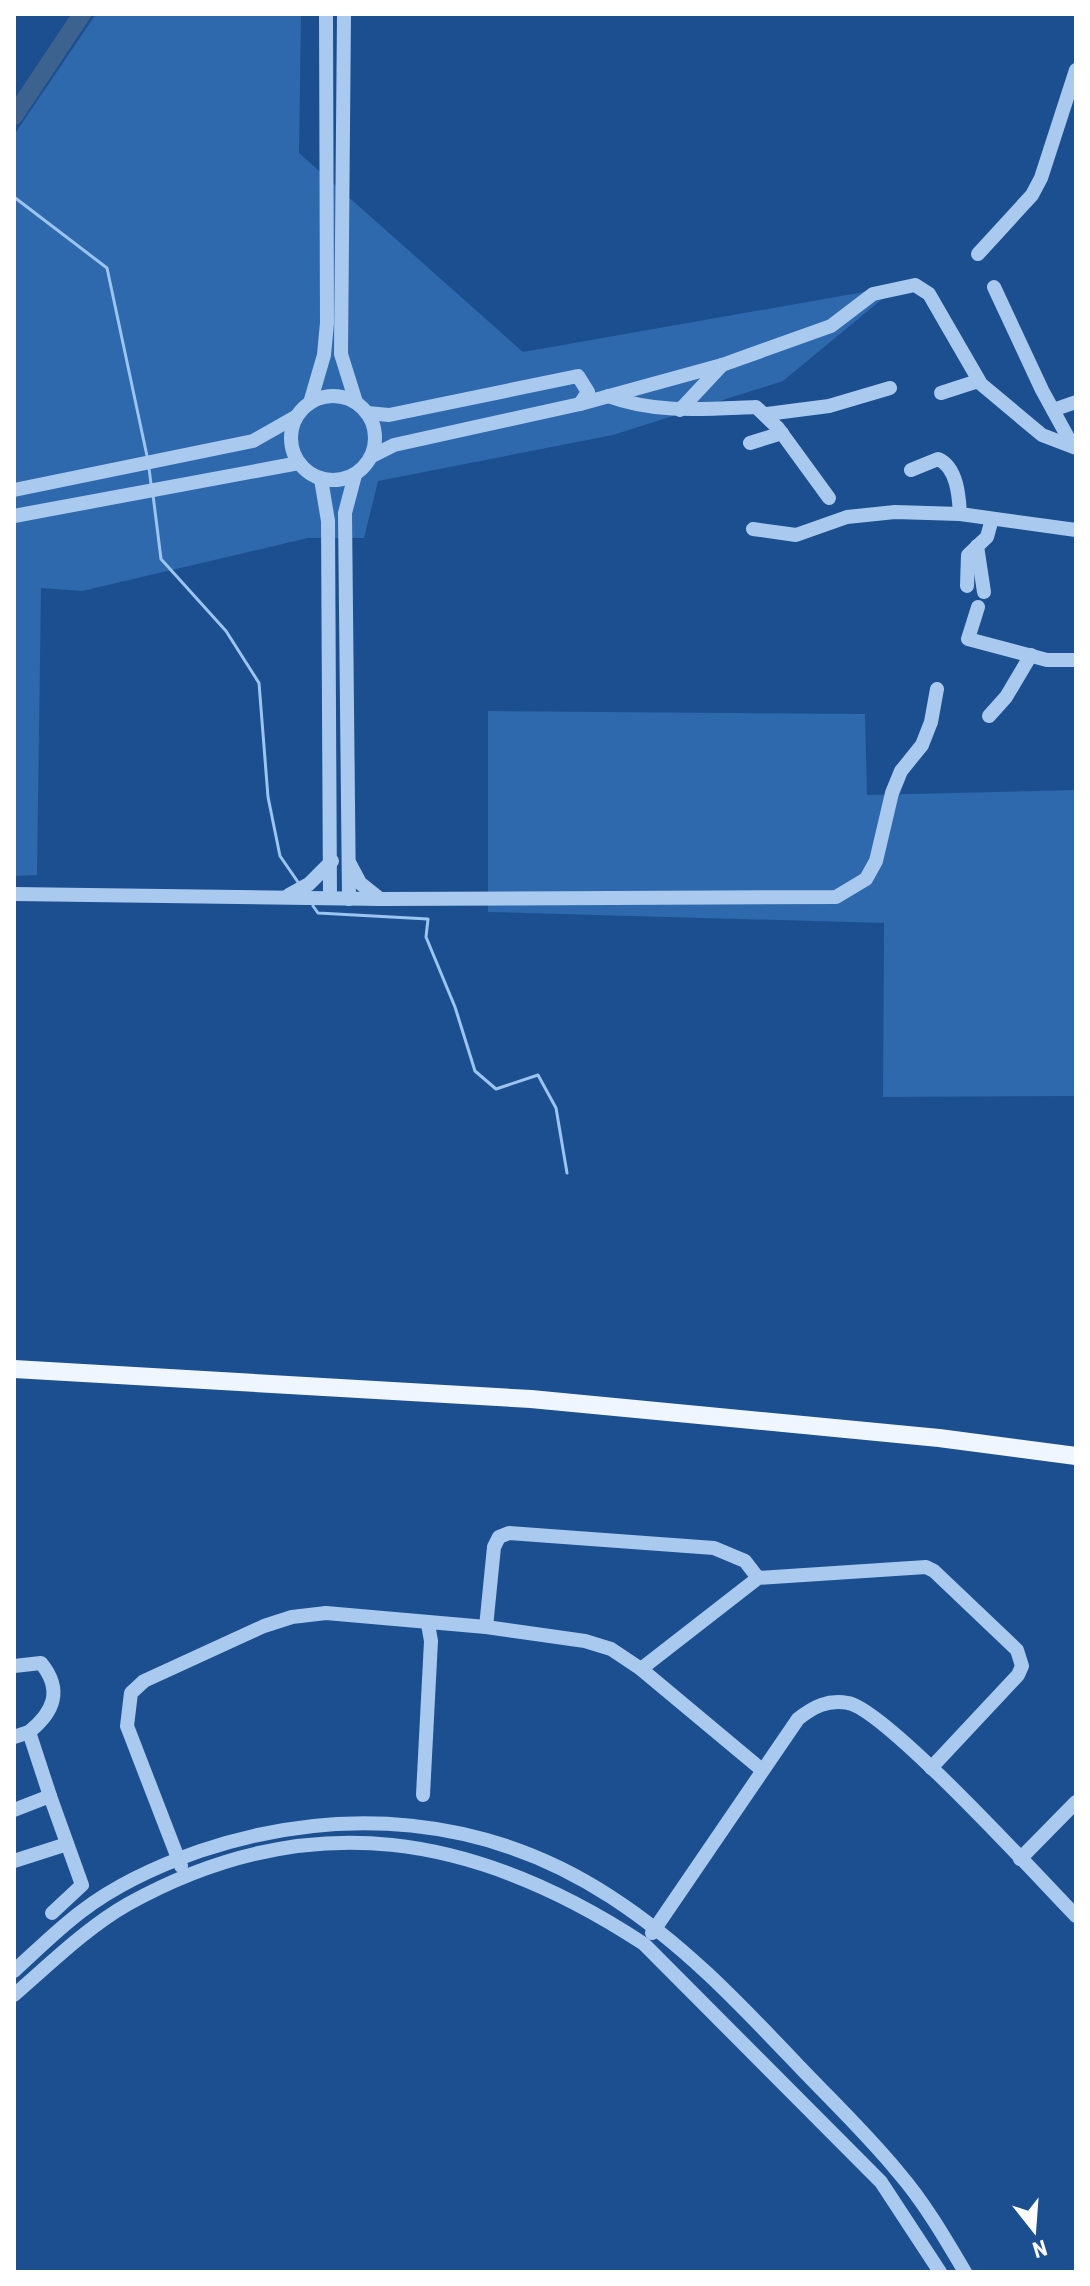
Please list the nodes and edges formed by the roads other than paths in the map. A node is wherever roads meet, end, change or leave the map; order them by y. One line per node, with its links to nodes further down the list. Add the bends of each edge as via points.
1 (326, 14): 13 (street, via 327,323)
2 (344, 14): 11 (street, via 341,354)
3 (1076, 70): 4 (street, via 1037,187)
4 (978, 254)
5 (994, 287): 16 (street)
6 (722, 365): 7 (street, via 831,326 873,294 915,285 929,294); 10 (street); 15 (street)
7 (978, 381): 9 (street); 22 (street, via 1042,435)
8 (890, 388): 18 (street, via 829,406)
9 (941, 393)
10 (608, 396): 14 (street); 15 (street)
11 (356, 402): 13 (street, via 338,396); 17 (street)
12 (1076, 402): 16 (street)
13 (310, 403): 19 (street)
14 (580, 404): 17 (street, via 588,392 578,376 389,415); 23 (street, via 394,445)
15 (680, 410): 18 (street, via 756,407)
16 (1053, 410): 22 (street)
17 (367, 413): 23 (street, via 375,434)
18 (767, 414): 20 (street)
19 (297, 416): 24 (street, via 291,440); 28 (street, via 253,441)
20 (782, 433): 21 (street); 29 (street)
21 (750, 443)
22 (1073, 446)
23 (372, 456): 26 (street)
24 (299, 463): 27 (street); 31 (street)
25 (911, 470): 30 (street, via 942,460 957,486)
26 (355, 475): 27 (street); 43 (street, via 345,513)
27 (321, 479): 44 (street, via 328,521)
28 (14, 490)
29 (829, 498)
30 (960, 514): 32 (street); 33 (street, via 847,517 796,535)
31 (14, 516)
32 (992, 519): 34 (street); 35 (street, via 987,537)
33 (753, 529)
34 (1076, 530)
35 (977, 546): 36 (street, via 968,555); 37 (street)
36 (967, 586)
37 (984, 592)
38 (978, 607): 39 (street, via 968,639)
39 (1031, 655): 40 (street); 42 (street)
40 (1076, 660)
41 (937, 689): 49 (street, via 922,745 901,771 892,793 876,861 866,879 836,897)
42 (989, 716)
43 (348, 860): 48 (street); 49 (street, via 360,883)
44 (332, 861): 46 (street); 47 (street)
45 (14, 894): 46 (street)
46 (286, 897): 47 (street)
47 (330, 897): 48 (street)
48 (349, 899): 49 (street)
49 (381, 899)
50 (14, 1369): 51 (main road, via 531,1399)
51 (1076, 1456)
52 (758, 1578): 54 (street, via 745,1561 714,1548 509,1533 494,1547); 56 (street); 59 (street, via 926,1567 1017,1650 1022,1666 1018,1675)
53 (428, 1624): 54 (street); 61 (street); 66 (street, via 326,1613 292,1617 144,1681 131,1693 127,1726)
54 (486, 1627): 56 (street, via 585,1641 611,1649)
55 (14, 1666): 57 (street, via 41,1663 54,1687 55,1703)
56 (641, 1669): 60 (street)
57 (29, 1732): 58 (street); 62 (street)
58 (14, 1737)
59 (931, 1768): 60 (street, via 868,1711 830,1702 798,1719); 67 (street)
60 (761, 1769): 72 (street)
61 (423, 1795)
62 (50, 1796): 64 (street); 65 (street)
63 (1076, 1802): 67 (street)
64 (14, 1810)
65 (67, 1844): 68 (street); 70 (street, via 82,1885)
66 (178, 1859): 69 (street); 72 (street, via 288,1827 370,1822 427,1826 485,1838 548,1862); 74 (street, via 83,1910)
67 (1020, 1859): 71 (street)
68 (14, 1861)
69 (186, 1878): 73 (street, via 242,1857 292,1847 370,1843 424,1848 536,1882); 75 (street, via 92,1928)
70 (52, 1913)
71 (1076, 1916)
72 (656, 1928): 73 (street); 77 (street, via 709,1971 899,2173)
73 (644, 1944): 76 (street, via 881,2182)
74 (15, 1967)
75 (14, 1995)
76 (940, 2272)
77 (965, 2272)

